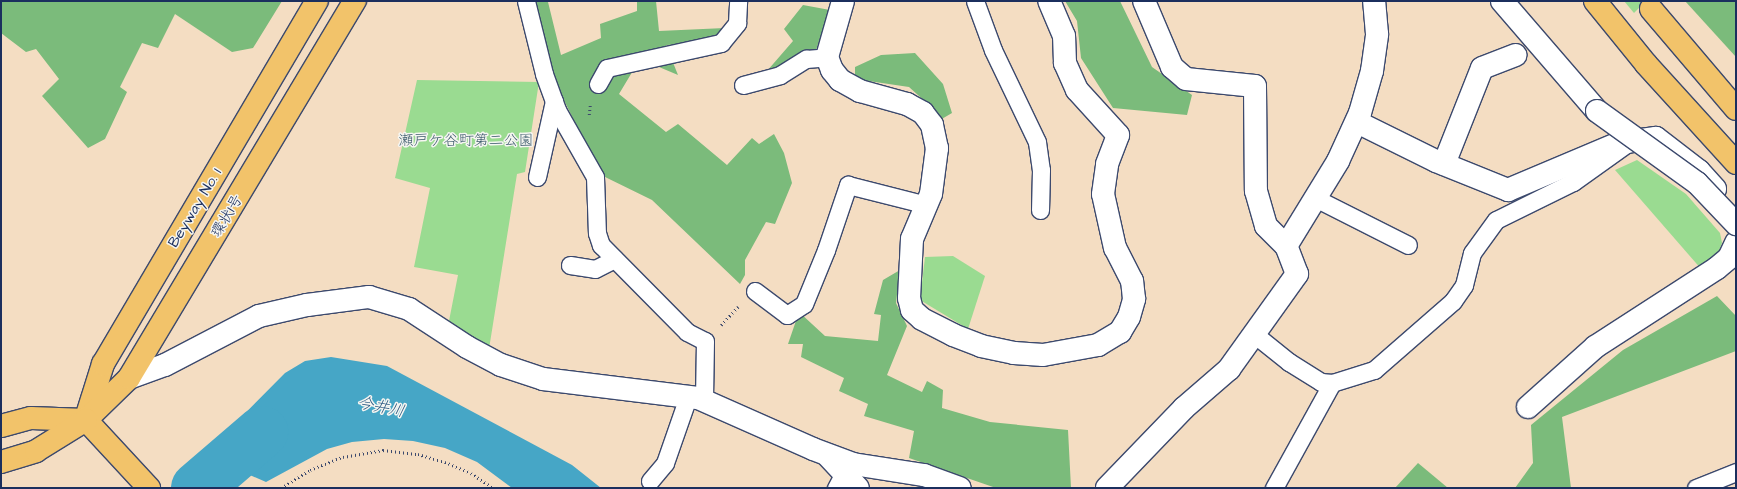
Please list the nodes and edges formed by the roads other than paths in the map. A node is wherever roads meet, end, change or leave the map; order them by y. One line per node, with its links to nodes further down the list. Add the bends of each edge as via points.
1 (317, 1): 39 (main road, Beyway No. 1, via 103,364)
2 (355, 1): 35 (main road, 環状1号)
3 (526, 1): 17 (lane, via 541,84)
4 (738, 1): 15 (lane, via 737,24 721,43 607,68)
5 (844, 1): 14 (street)
6 (975, 1): 26 (lane, via 993,50 1037,142)
7 (1049, 1): 25 (street, via 1064,36 1065,63 1077,90 1118,134 1108,164 1103,194 1115,248 1132,281 1134,299 1129,317 1120,332 1098,345 1043,355 1014,353 981,346 922,319 912,310 910,298 912,239)
8 (1144, 1): 30 (street, via 1172,67 1186,79 1255,86 1256,191 1266,226)
9 (1374, 1): 19 (street, via 1378,34 1372,71)
10 (1502, 1): 27 (street, bridge, via 1597,112 1697,184)
11 (1595, 1): 22 (main road, via 1646,64)
12 (1651, 9): 18 (main road)
13 (1516, 55): 21 (street, via 1482,68)
14 (827, 57): 16 (lane, via 806,59 780,75); 25 (street, via 832,70 840,80 860,91 907,104 923,113 932,126 937,148 936,168)
15 (598, 84)
16 (743, 85)
17 (554, 101): 23 (lane); 31 (lane, via 595,177 597,233 601,245)
18 (1736, 109)
19 (1356, 122): 21 (street); 24 (street, via 1338,161)
20 (1630, 141): 21 (street, via 1619,143 1508,190); 27 (street, via 1656,138 1669,147 1699,171 1734,210); 36 (lane, via 1612,157 1573,182 1496,220 1472,254 1464,285 1453,302 1374,370)
21 (1444, 164)
22 (1736, 164)
23 (537, 177)
24 (1315, 198): 29 (lane); 30 (street)
25 (927, 205): 33 (lane, via 848,185 804,304 787,315)
26 (1040, 210)
27 (1736, 224)
28 (1736, 243): 38 (street, via 1729,258 1717,268 1595,347)
29 (1408, 244)
30 (1286, 246): 34 (street, via 1297,274)
31 (615, 259): 32 (lane, via 595,268); 37 (lane, via 687,332 705,341)
32 (570, 265)
33 (754, 291)
34 (1254, 334): 36 (lane, via 1289,362 1321,382); 48 (street, via 1229,369 1184,408)
35 (129, 378): 37 (street, via 165,365 259,316 307,305 369,297 409,309 502,365 543,379); 39 (main road, 環状1号)
36 (1332, 382): 49 (lane)
37 (696, 399): 41 (street); 44 (lane, via 665,463)
38 (1528, 407)
39 (86, 420): 40 (main road, via 31,418); 42 (main road, 環状1号, via 36,451); 46 (main road)
40 (1, 426)
41 (826, 454): 45 (street); 47 (street, via 853,464 924,475)
42 (1, 462)
43 (1736, 472): 50 (lane)
44 (650, 481)
45 (846, 483)
46 (149, 488)
47 (960, 488)
48 (1107, 488)
49 (1274, 488)
50 (1696, 488)

